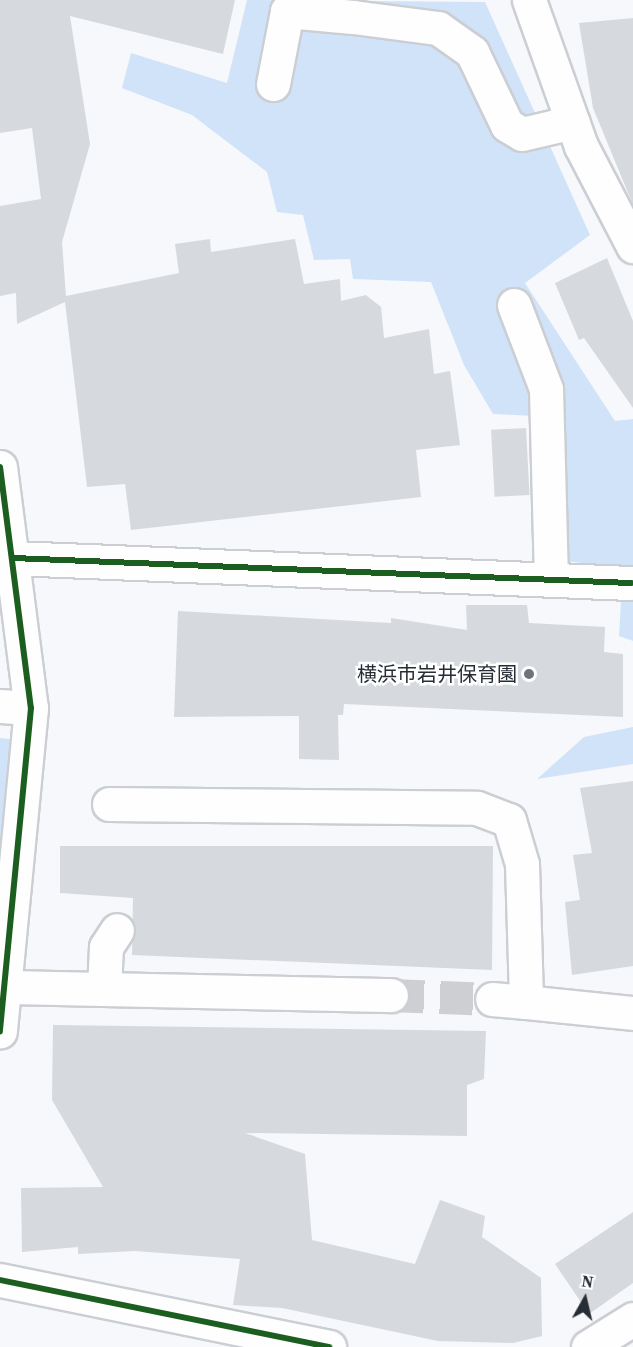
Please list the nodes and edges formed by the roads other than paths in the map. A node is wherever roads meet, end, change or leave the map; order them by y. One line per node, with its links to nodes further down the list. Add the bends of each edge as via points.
1 (529, 0): 3 (street)
2 (273, 84): 3 (street, via 287,11 353,17 438,28 472,52 507,125 522,134)
3 (573, 122): 4 (street)
4 (633, 246)
5 (514, 305): 8 (street, via 546,390)
6 (0, 467): 7 (street)
7 (14, 558): 8 (street); 10 (street)
8 (551, 578): 9 (street)
9 (631, 584)
10 (16, 707): 13 (street)
11 (109, 804): 17 (street, via 477,808 510,820 522,864)
12 (117, 930): 14 (street, via 106,946)
13 (4, 987): 14 (street); 19 (street)
14 (104, 989): 15 (street)
15 (391, 995)
16 (492, 999): 17 (street)
17 (526, 1002): 18 (street)
18 (633, 1013)
19 (0, 1032)
20 (0, 1280): 22 (street)
21 (633, 1319): 23 (street)
22 (329, 1347)
23 (588, 1347)

